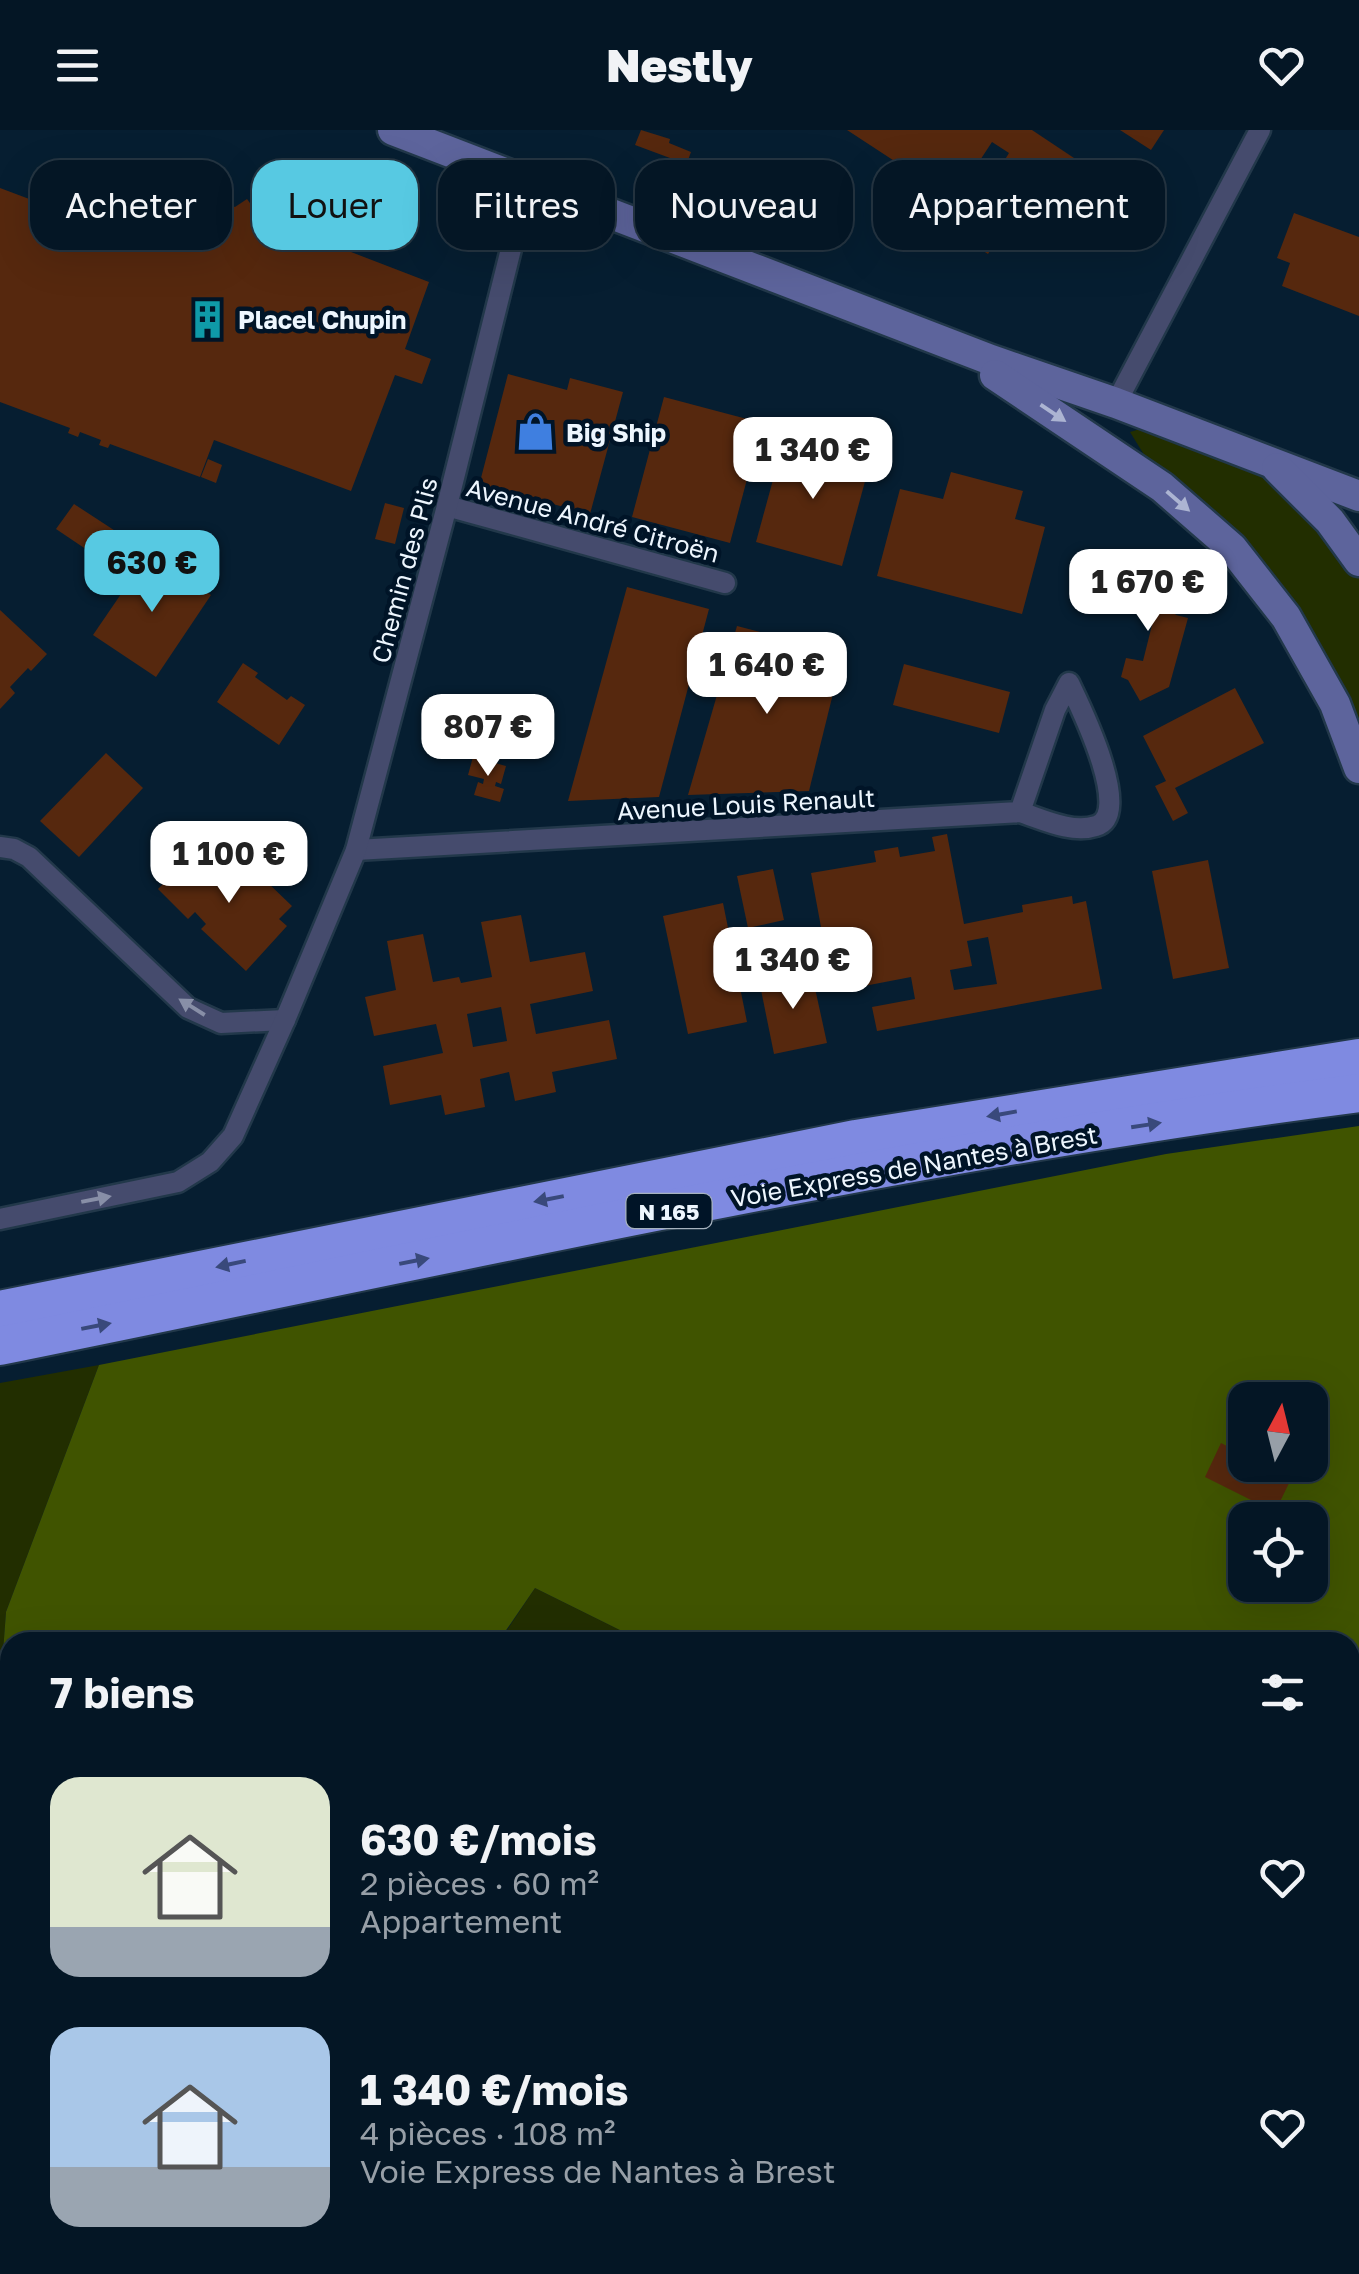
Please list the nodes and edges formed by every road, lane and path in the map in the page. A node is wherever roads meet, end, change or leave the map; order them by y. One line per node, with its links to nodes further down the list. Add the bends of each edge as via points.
1 (393, 130): 3 (main road)
2 (1260, 130): 7 (street)
3 (472, 160)
4 (615, 215): 6 (main road)
5 (511, 250): 11 (street, Chemin des Plis)
6 (876, 316): 7 (main road); 8 (main road, one-way to 8, via 1006,380)
7 (1116, 402): 8 (main road); 9 (main road)
8 (1100, 444): 14 (main road, one-way to 14, via 1232,548 1286,618 1336,704)
9 (1268, 459): 10 (main road); 12 (main road)
10 (1359, 496)
11 (447, 506): 13 (street, Avenue André Citroën); 17 (street, Chemin des Plis)
12 (1359, 561)
13 (724, 582)
14 (1359, 768)
15 (1020, 812): 15 (street, Avenue Louis Renault, via 1084,828 1106,821 1111,810 1104,766 1069,683); 17 (street, Avenue Louis Renault)
16 (0, 847): 18 (street, one-way to 16, via 221,1023 188,1008 29,857)
17 (356, 850): 18 (street, Chemin des Plis)
18 (286, 1020): 21 (street, Chemin des Plis, one-way to 18, via 178,1182 210,1162 233,1136)
19 (1353, 1055): 22 (highway, Voie Express de Nantes à Brest / N 165, one-way to 22, via 856,1138)
20 (1359, 1093): 23 (highway, Voie Express de Nantes à Brest / N 165, one-way to 20, via 944,1158)
21 (0, 1218)
22 (0, 1310)
23 (0, 1346)

